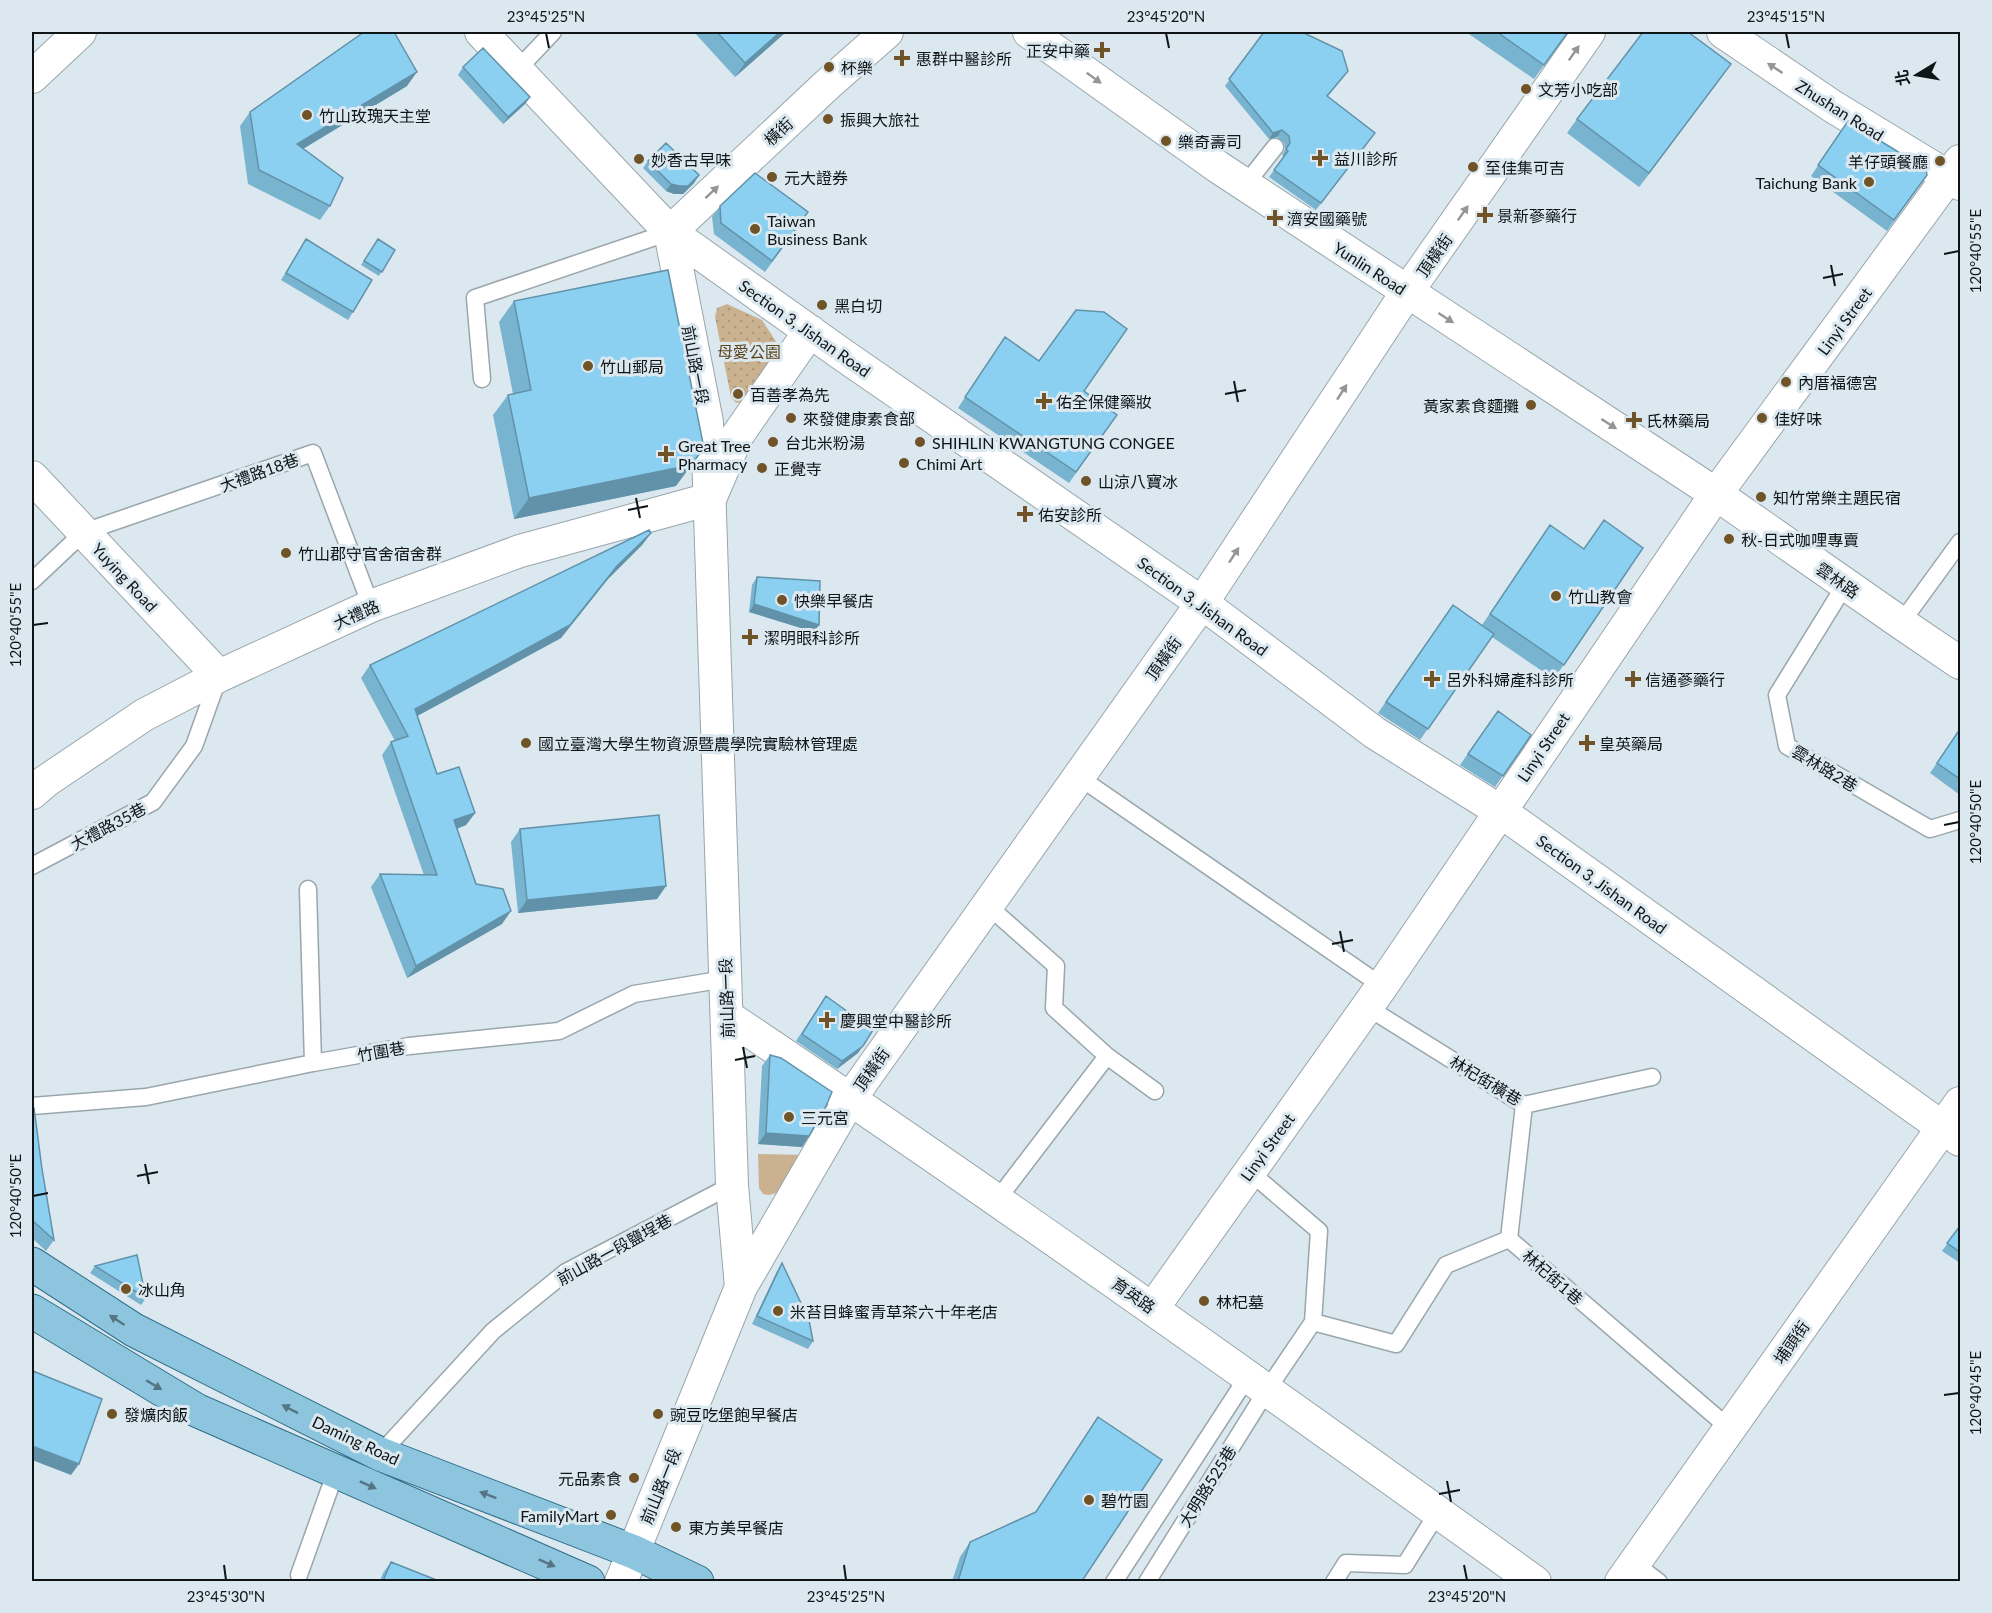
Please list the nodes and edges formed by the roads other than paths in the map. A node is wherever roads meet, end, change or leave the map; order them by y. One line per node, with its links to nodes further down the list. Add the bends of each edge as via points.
1 (80, 32): 9 (street)
2 (481, 32): 8 (street, Section 3, Jishan Road)
3 (554, 32): 8 (lane)
4 (887, 32): 13 (street, 橫街, one-way to 4)
5 (1029, 32): 12 (street, Yunlin Road, one-way to 12)
6 (1590, 32): 14 (street, 頂橫街, one-way to 6)
7 (1723, 32): 11 (street, Zhushan Road, one-way to 7, via 1832,106)
8 (518, 69): 13 (street, Section 3, Jishan Road)
9 (32, 77)
10 (1275, 147): 12 (lane)
11 (1957, 174): 18 (street, Linyi Street)
12 (1245, 185): 14 (street, Yunlin Road)
13 (670, 232): 15 (street, Section 3, Jishan Road); 16 (lane, via 475,298); 19 (street, 前山路一段, via 707,422)
14 (1407, 292): 18 (street, Yunlin Road, one-way to 18); 24 (street, 頂橫街, one-way to 14)
15 (810, 331): 19 (street, 前山路一段, via 737,436); 24 (street, Section 3, Jishan Road)
16 (482, 379)
17 (32, 477): 20 (street, Yuying Road)
18 (1716, 495): 23 (street, 雲林路); 31 (street, Linyi Street)
19 (710, 499): 25 (street, 大禮路, via 520,551); 36 (street, 前山路一段)
20 (84, 532): 22 (lane); 25 (lane, 大禮路18巷, via 313,453); 28 (street, Yuying Road)
21 (1960, 542): 26 (lane)
22 (32, 581)
23 (1845, 585): 26 (street, 雲林路); 32 (lane, 雲林路2巷, via 1777,695 1787,747 1930,829)
24 (1202, 603): 29 (street, 頂橫街); 31 (street, Section 3, Jishan Road, via 1375,733)
25 (371, 606): 28 (street, 大禮路)
26 (1900, 623): 27 (street, 雲林路)
27 (1960, 663)
28 (219, 676): 30 (street, 大禮路, via 144,715); 33 (lane, 大禮路35巷, via 194,746 153,802)
29 (1078, 777): 35 (street, 頂橫街); 37 (lane, 林杞街橫巷)
30 (32, 793)
31 (1500, 811): 37 (street, Linyi Street); 46 (street, Section 3, Jishan Road)
32 (1960, 820)
33 (32, 866)
34 (308, 889): 40 (lane)
35 (987, 905): 39 (lane, via 1056,966 1054,1008); 43 (street, 頂橫街)
36 (725, 979): 38 (street, 前山路一段); 40 (lane, 竹圍巷, via 634,994 559,1031 409,1046)
37 (1375, 997): 45 (lane, 林杞街橫巷); 47 (street, Linyi Street)
38 (727, 1016): 43 (street, 育英路); 48 (street, 前山路一段)
39 (1107, 1056): 42 (lane); 49 (lane)
40 (313, 1063): 44 (lane, 竹圍巷, via 146,1097)
41 (1652, 1077): 45 (lane, 林杞街橫巷)
42 (1155, 1091)
43 (850, 1099): 49 (street, 育英路); 52 (street, 頂橫街)
44 (32, 1106)
45 (1524, 1106): 50 (lane)
46 (1955, 1123): 57 (street, 埔頭街)
47 (1250, 1172): 53 (street, Linyi Street); 55 (lane, via 1320,1231)
48 (732, 1185): 52 (street, 前山路一段); 58 (lane, 前山路一段鹽埕巷, via 566,1272 493,1330)
49 (996, 1200): 53 (street, 育英路)
50 (1509, 1239): 55 (lane, 林杞街1巷, via 1446,1265 1396,1344); 57 (lane, 林杞街1巷)
51 (32, 1264): 58 (main road, Daming Road, one-way to 51, via 134,1330)
52 (741, 1287): 61 (street, 前山路一段)
53 (1153, 1308): 56 (street, 育英路)
54 (32, 1311): 59 (main road, one-way to 59, via 196,1410)
55 (1313, 1322): 56 (lane)
56 (1258, 1383): 60 (street, 育英路); 67 (lane); 68 (lane, 大明路525巷)
57 (1729, 1428): 62 (street, 埔頭街)
58 (380, 1454): 61 (main road, Daming Road, one-way to 58)
59 (336, 1471): 63 (lane); 64 (main road, one-way to 64)
60 (1438, 1512): 69 (lane, via 1405,1565 1346,1563); 70 (street, 育英路)
61 (634, 1552): 65 (street, 前山路一段); 66 (main road, Daming Road)
62 (1628, 1572): 71 (lane)
63 (299, 1575)
64 (588, 1581)
65 (621, 1581)
66 (697, 1581)
67 (1113, 1581)
68 (1147, 1581)
69 (1334, 1581)
70 (1535, 1581)
71 (1659, 1581)

